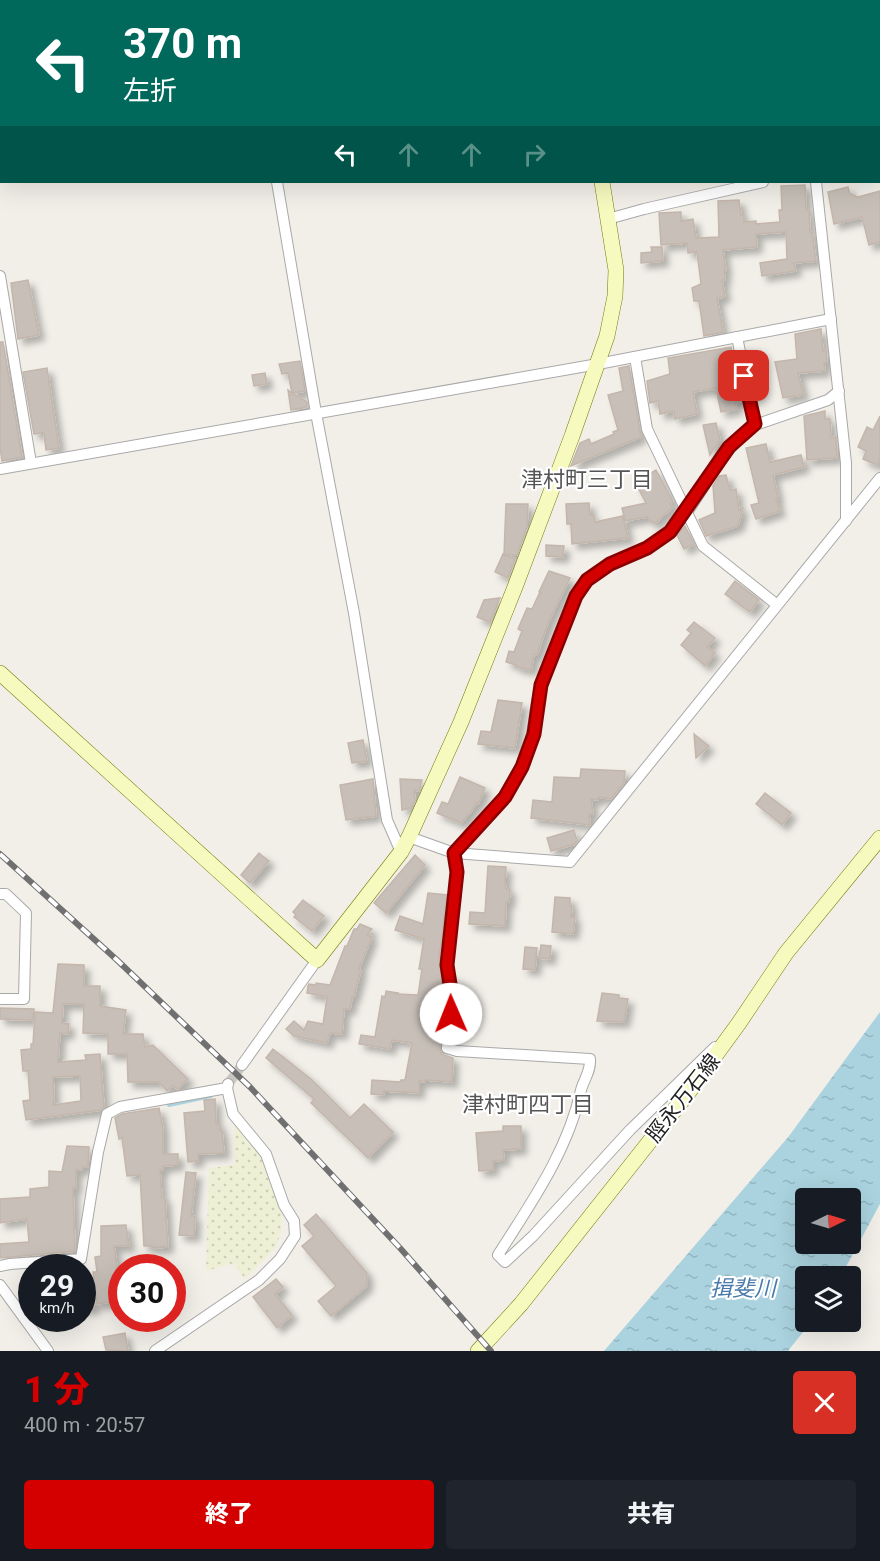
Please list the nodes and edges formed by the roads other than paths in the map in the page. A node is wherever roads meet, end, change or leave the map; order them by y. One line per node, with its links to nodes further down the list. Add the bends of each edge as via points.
1 (277, 183): 12 (street)
2 (602, 183): 5 (street)
3 (759, 183): 5 (street)
4 (816, 183): 7 (street)
5 (608, 219): 10 (street, via 616,270 615,296)
6 (0, 276): 14 (street)
7 (831, 319): 8 (street); 11 (street)
8 (737, 337): 9 (street); 13 (street)
9 (634, 357): 10 (street); 17 (street, via 647,429)
10 (598, 364): 12 (street); 21 (street, via 462,722)
11 (839, 391): 13 (street, via 828,400); 18 (street, via 846,463)
12 (316, 413): 14 (street); 23 (street, via 354,613 387,820)
13 (755, 424): 17 (street, via 729,447)
14 (31, 463): 15 (street)
15 (0, 469)
16 (880, 478): 18 (street)
17 (686, 511): 19 (street, via 703,546); 24 (street, via 670,532 647,548 610,564 587,580 576,596 541,685 534,734 522,767 505,797)
18 (846, 521): 19 (street)
19 (776, 604): 24 (street, via 570,862)
20 (0, 673): 26 (street)
21 (409, 837): 23 (street); 24 (street)
22 (880, 838): 28 (street, 脛永万石線, via 786,954)
23 (401, 852): 26 (street)
24 (454, 853): 28 (street, via 457,872 447,965 452,997 447,1048 590,1059 591,1067 553,1167 498,1255 505,1262 630,1130)
25 (0, 894): 27 (street, via 6,894 26,913 24,999)
26 (317, 960): 29 (street)
27 (0, 999)
28 (739, 1023): 34 (street, 脛永万石線, via 521,1304)
29 (242, 1065)
30 (0, 1266): 33 (street, via 81,1259 107,1114 120,1107 227,1086 233,1114 266,1154 284,1205 294,1221 295,1236 259,1280)
31 (0, 1285): 32 (street)
32 (48, 1351)
33 (155, 1351)
34 (478, 1351)

